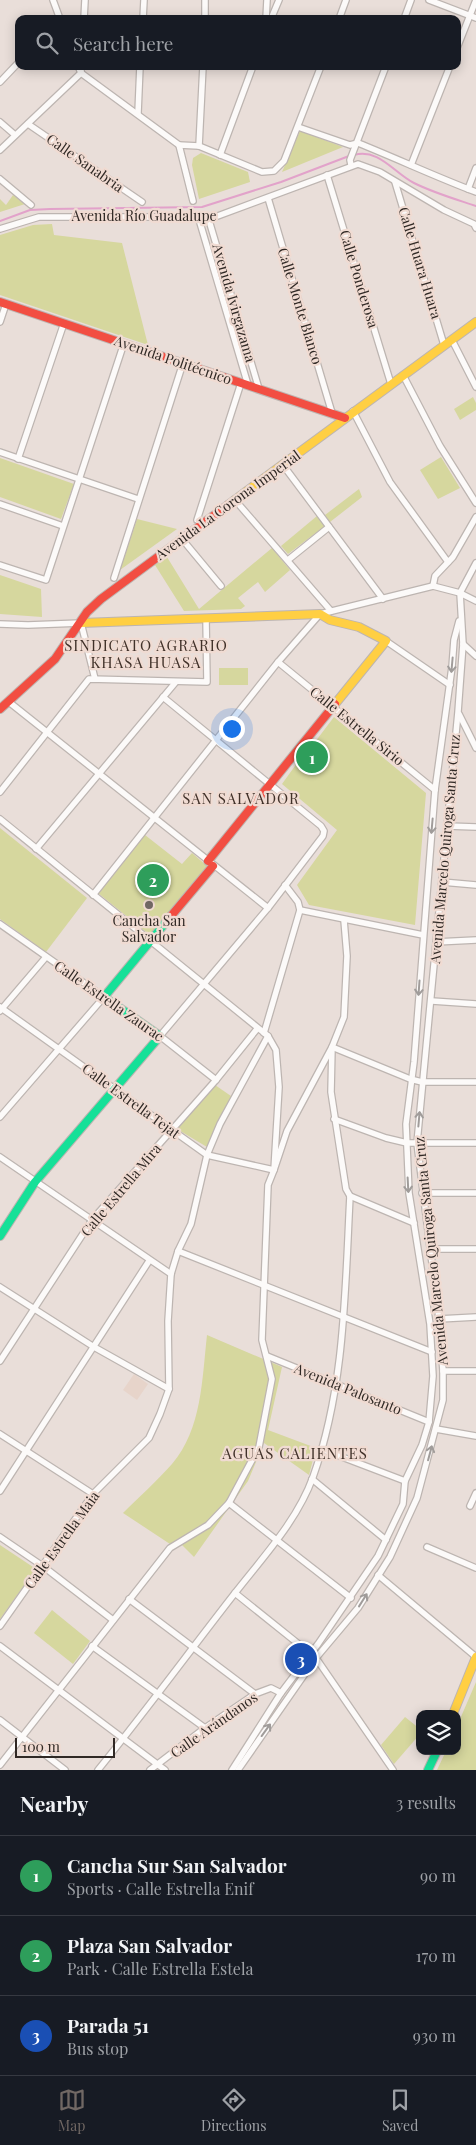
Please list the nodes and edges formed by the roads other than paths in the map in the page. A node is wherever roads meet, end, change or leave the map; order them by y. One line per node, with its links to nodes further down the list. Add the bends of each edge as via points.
1 (52, 0): 11 (street)
2 (85, 0): 12 (street)
3 (144, 0): 13 (street)
4 (205, 0): 14 (street)
5 (267, 0): 15 (street)
6 (279, 0): 16 (street)
7 (346, 0): 17 (street)
8 (411, 0): 18 (street)
9 (429, 0): 19 (street)
10 (476, 0): 19 (street)
11 (58, 15)
12 (84, 15)
13 (143, 15)
14 (205, 15)
15 (266, 15)
16 (273, 15)
17 (340, 15)
18 (405, 15)
19 (473, 16): 20 (street)
20 (461, 40)
21 (15, 66): 30 (street)
22 (80, 70): 29 (street)
23 (140, 70): 31 (street)
24 (203, 70): 38 (street)
25 (252, 70): 40 (street)
26 (319, 70): 34 (street)
27 (385, 70): 36 (street)
28 (448, 70): 42 (street)
29 (81, 73): 31 (street); 33 (street)
30 (0, 82)
31 (138, 113): 37 (street)
32 (0, 122): 35 (street)
33 (28, 124): 35 (street); 51 (street, Calle Sanabria)
34 (298, 127): 36 (street, via 350,145); 40 (street, via 284,161 274,171 262,172)
35 (15, 135): 39 (street)
36 (358, 143): 41 (street); 42 (street)
37 (179, 145): 38 (street); 50 (street)
38 (199, 146): 40 (street)
39 (0, 150)
40 (220, 155)
41 (351, 162): 44 (street, Avenida Río Guadalupe); 46 (street, via 370,167)
42 (411, 165): 47 (street, via 421,172)
43 (476, 168): 47 (street)
44 (327, 175): 49 (street, Avenida Río Guadalupe); 67 (street, Calle Ponderosa)
45 (0, 179): 52 (street)
46 (395, 181): 55 (street); 63 (street, Calle Huara Huara)
47 (468, 189): 48 (street)
48 (476, 192)
49 (268, 198): 54 (street, Avenida Río Guadalupe, via 224,215); 71 (street, Calle Monte Blanco)
50 (193, 201)
51 (142, 202)
52 (31, 205)
53 (198, 216): 54 (street, Avenida Río Guadalupe); 56 (street, Avenida Río Guadalupe, via 39,217); 66 (street, Avenida Ivirgazama)
54 (208, 217): 69 (street, Avenida Ivirgazama)
55 (475, 226)
56 (0, 229)
57 (3, 303): 58 (street); 60 (street, Avenida Politécnico)
58 (0, 322)
59 (476, 322): 61 (street, Avenida La Corona Imperial)
60 (64, 323): 62 (street, Avenida Politécnico); 74 (street)
61 (452, 340): 63 (street, Avenida La Corona Imperial); 68 (street)
62 (124, 343): 64 (street, Avenida Politécnico); 76 (street)
63 (444, 345): 65 (street, Avenida La Corona Imperial)
64 (183, 363): 66 (street, Avenida Politécnico); 77 (street)
65 (403, 375): 67 (street, Avenida La Corona Imperial); 79 (street, via 440,446)
66 (244, 384): 69 (street, Avenida Politécnico); 82 (street)
67 (391, 384): 70 (street, Avenida La Corona Imperial)
68 (476, 387)
69 (259, 389): 71 (street, Avenida Politécnico)
70 (353, 412): 72 (street, Avenida La Corona Imperial); 87 (street, via 390,482)
71 (332, 414): 72 (street, Avenida Politécnico)
72 (345, 418): 75 (street, Avenida La Corona Imperial)
73 (0, 452): 74 (street)
74 (18, 459): 76 (street)
75 (283, 465): 78 (street, Avenida La Corona Imperial); 84 (street)
76 (79, 479): 77 (street); 83 (street)
77 (138, 499): 90 (street)
78 (235, 500): 85 (street, Avenida La Corona Imperial); 86 (street)
79 (476, 503)
80 (0, 504): 83 (street)
81 (476, 517): 87 (street)
82 (197, 520)
83 (63, 526): 89 (street, via 46,580)
84 (329, 527): 86 (street); 94 (street)
85 (182, 538): 91 (street); 100 (street, Avenida La Corona Imperial, via 101,598)
86 (288, 560): 96 (street)
87 (448, 562): 92 (street, via 434,576)
88 (476, 563): 93 (street, Avenida Marcelo Quiroga Santa Cruz)
89 (0, 564)
90 (114, 578)
91 (221, 586)
92 (433, 586): 93 (street); 94 (street)
93 (460, 593): 95 (street); 98 (street, Avenida Marcelo Quiroga Santa Cruz)
94 (383, 599): 96 (street)
95 (476, 601)
96 (331, 611): 97 (street)
97 (320, 614): 99 (street); 102 (street, via 368,630); 105 (street)
98 (460, 617): 103 (street, Avenida Marcelo Quiroga Santa Cruz); 108 (street, Avenida Marcelo Quiroga Santa Cruz, one-way to 108, via 454,640)
99 (206, 618): 100 (street); 107 (street, via 207,682)
100 (81, 623): 101 (street); 106 (street); 110 (street, Avenida La Corona Imperial, via 55,659)
101 (0, 624)
102 (386, 641): 108 (street); 111 (street)
103 (463, 644): 104 (street); 113 (street, Avenida Marcelo Quiroga Santa Cruz)
104 (476, 656)
105 (278, 662): 111 (street, Calle Estrella Sirio); 115 (street)
106 (95, 679): 107 (street); 114 (street, via 89,679)
107 (175, 682): 109 (street)
108 (450, 685): 119 (street, Avenida Marcelo Quiroga Santa Cruz)
109 (163, 697): 115 (street); 117 (street)
110 (9, 702): 112 (street, Avenida La Corona Imperial); 114 (street)
111 (332, 705): 118 (street); 119 (street, Calle Estrella Sirio)
112 (0, 709)
113 (458, 712): 116 (street); 123 (street, Avenida Marcelo Quiroga Santa Cruz)
114 (47, 732): 117 (street); 120 (street)
115 (216, 740): 118 (street); 121 (street)
116 (476, 748)
117 (100, 775): 121 (street); 125 (street)
118 (271, 784): 126 (street); 128 (street, via 324,831)
119 (435, 790): 135 (street, Avenida Marcelo Quiroga Santa Cruz, one-way to 135)
120 (0, 792)
121 (153, 818): 126 (street); 130 (street)
122 (0, 819): 125 (street)
123 (448, 826): 124 (street); 127 (street, Avenida Marcelo Quiroga Santa Cruz)
124 (476, 827)
125 (36, 849): 130 (street)
126 (210, 864): 131 (street); 137 (street)
127 (442, 882): 129 (street); 138 (street, Avenida Marcelo Quiroga Santa Cruz)
128 (285, 885): 131 (street); 132 (street)
129 (476, 885)
130 (93, 895): 137 (street)
131 (268, 908): 140 (street)
132 (300, 910): 133 (street); 146 (street, Calle Estrella Maia)
133 (344, 920): 135 (street); 148 (street, via 347,956 344,1017)
134 (0, 924): 139 (street, Calle Estrella Zaurac)
135 (423, 935): 150 (street, Avenida Marcelo Quiroga Santa Cruz, one-way to 150)
136 (476, 940): 138 (street)
137 (151, 941): 140 (street); 141 (street)
138 (436, 942): 142 (street, Avenida Marcelo Quiroga Santa Cruz)
139 (46, 957): 141 (street, Calle Estrella Zaurac); 144 (street)
140 (204, 986): 145 (street); 147 (street)
141 (104, 997): 147 (street, Calle Estrella Zaurac); 149 (street)
142 (432, 1001): 143 (street); 152 (street, Avenida Marcelo Quiroga Santa Cruz)
143 (476, 1004)
144 (1, 1009): 149 (street, Calle Estrella Tejat)
145 (257, 1029): 146 (street); 151 (street, Calle Estrella Mira)
146 (266, 1034): 161 (street, Calle Estrella Maia); 163 (street, via 276,1050 279,1087)
147 (160, 1036): 151 (street, Calle Estrella Zaurac); 154 (street)
148 (332, 1047): 150 (street); 156 (street); 163 (street, via 287,1131)
149 (59, 1048): 154 (street, Calle Estrella Tejat); 155 (street)
150 (410, 1079): 152 (street); 158 (street, Avenida Marcelo Quiroga Santa Cruz)
151 (216, 1080): 157 (street, Calle Estrella Mira)
152 (422, 1082): 153 (street); 159 (street, Avenida Marcelo Quiroga Santa Cruz, one-way to 152)
153 (476, 1082)
154 (116, 1089): 157 (street, Calle Estrella Tejat); 164 (street)
155 (0, 1117)
156 (334, 1118): 158 (street); 167 (street, via 346,1189)
157 (171, 1131): 161 (street, Calle Estrella Tejat); 168 (street, Calle Estrella Mira)
158 (407, 1143): 159 (street); 169 (street, Avenida Marcelo Quiroga Santa Cruz, one-way to 169, via 408,1193)
159 (417, 1143): 160 (street); 166 (street, Avenida Marcelo Quiroga Santa Cruz)
160 (476, 1143)
161 (207, 1155): 163 (street, Calle Estrella Tejat); 173 (street, Calle Estrella Maia, via 197,1206)
162 (0, 1157): 164 (street)
163 (274, 1170): 176 (street, via 268,1184)
164 (35, 1182): 168 (street); 170 (street)
165 (476, 1193): 166 (street)
166 (422, 1194): 171 (street, Avenida Marcelo Quiroga Santa Cruz)
167 (350, 1196): 169 (street); 179 (street)
168 (92, 1220): 174 (street); 178 (street, Calle Estrella Mira)
169 (414, 1223): 183 (street, Avenida Marcelo Quiroga Santa Cruz)
170 (1, 1231)
171 (431, 1249): 172 (street); 181 (street, Avenida Marcelo Quiroga Santa Cruz)
172 (476, 1249)
173 (178, 1251): 175 (street, Calle Estrella Maia); 176 (street)
174 (149, 1261): 175 (street); 182 (street)
175 (171, 1274): 189 (street, Calle Estrella Maia)
176 (265, 1285): 179 (street); 184 (street, via 262,1340)
177 (0, 1287): 178 (street)
178 (35, 1308): 182 (street); 185 (street, Calle Estrella Mira)
179 (344, 1317): 183 (street); 188 (street)
180 (476, 1317): 181 (street)
181 (438, 1319): 186 (street, Avenida Marcelo Quiroga Santa Cruz)
182 (94, 1347): 189 (street); 194 (street)
183 (432, 1352): 190 (street, Avenida Marcelo Quiroga Santa Cruz)
184 (267, 1356): 188 (street, Avenida Palosanto); 201 (street, via 272,1379 259,1447)
185 (0, 1361)
186 (444, 1371): 187 (street); 191 (street, Avenida Marcelo Quiroga Santa Cruz, via 443,1400)
187 (476, 1371)
188 (337, 1383): 190 (street, Avenida Palosanto); 195 (street)
189 (169, 1389): 200 (street, Calle Estrella Maia, via 149,1438)
190 (429, 1422): 197 (street, Avenida Marcelo Quiroga Santa Cruz)
191 (436, 1430): 193 (street); 209 (street, Avenida Marcelo Quiroga Santa Cruz, one-way to 191, via 417,1498)
192 (0, 1434): 194 (street)
193 (476, 1436)
194 (26, 1450): 198 (street); 200 (street)
195 (321, 1450): 196 (street); 197 (street)
196 (312, 1479): 204 (street); 205 (street)
197 (405, 1481): 205 (street, Avenida Marcelo Quiroga Santa Cruz, via 403,1504)
198 (0, 1491)
199 (476, 1493): 202 (street)
200 (93, 1494): 207 (street, Calle Estrella Maia)
201 (229, 1503): 204 (street); 211 (street, via 208,1525 170,1548)
202 (470, 1506)
203 (0, 1537): 207 (street)
204 (277, 1540): 210 (street); 212 (street)
205 (386, 1540): 212 (street, Avenida Marcelo Quiroga Santa Cruz)
206 (428, 1547): 208 (street)
207 (44, 1567): 213 (street); 214 (street, Calle Estrella Maia)
208 (476, 1568)
209 (378, 1575): 219 (street); 220 (street, Avenida Marcelo Quiroga Santa Cruz, one-way to 209, via 358,1608)
210 (235, 1593): 217 (street); 218 (street)
211 (130, 1598): 213 (street); 217 (street)
212 (351, 1598): 218 (street, Avenida Marcelo Quiroga Santa Cruz)
213 (113, 1620): 216 (street)
214 (0, 1626)
215 (0, 1646): 221 (street)
216 (92, 1646): 221 (street); 224 (street)
217 (194, 1648): 223 (street); 224 (street)
218 (310, 1653): 220 (street); 222 (street, Avenida Marcelo Quiroga Santa Cruz)
219 (476, 1657): 225 (street)
220 (316, 1658): 238 (street, Avenida Marcelo Quiroga Santa Cruz, one-way to 220); 239 (street)
221 (58, 1689): 228 (street); 229 (street)
222 (280, 1692): 223 (street, Calle Arándanos, via 271,1688); 237 (street, Avenida Marcelo Quiroga Santa Cruz)
223 (255, 1694): 227 (street, Calle Arándanos)
224 (158, 1695): 227 (street); 229 (street)
225 (455, 1710)
226 (0, 1720): 228 (street)
227 (205, 1728): 231 (street, Calle Arándanos)
228 (22, 1737): 232 (street); 233 (street)
229 (124, 1738): 231 (street); 234 (street)
230 (435, 1755): 240 (street)
231 (158, 1764): 235 (street, Calle Arándanos); 236 (street)
232 (0, 1765)
233 (65, 1770)
234 (98, 1770)
235 (150, 1770)
236 (165, 1770)
237 (232, 1770)
238 (238, 1770)
239 (393, 1770)
240 (428, 1770)

